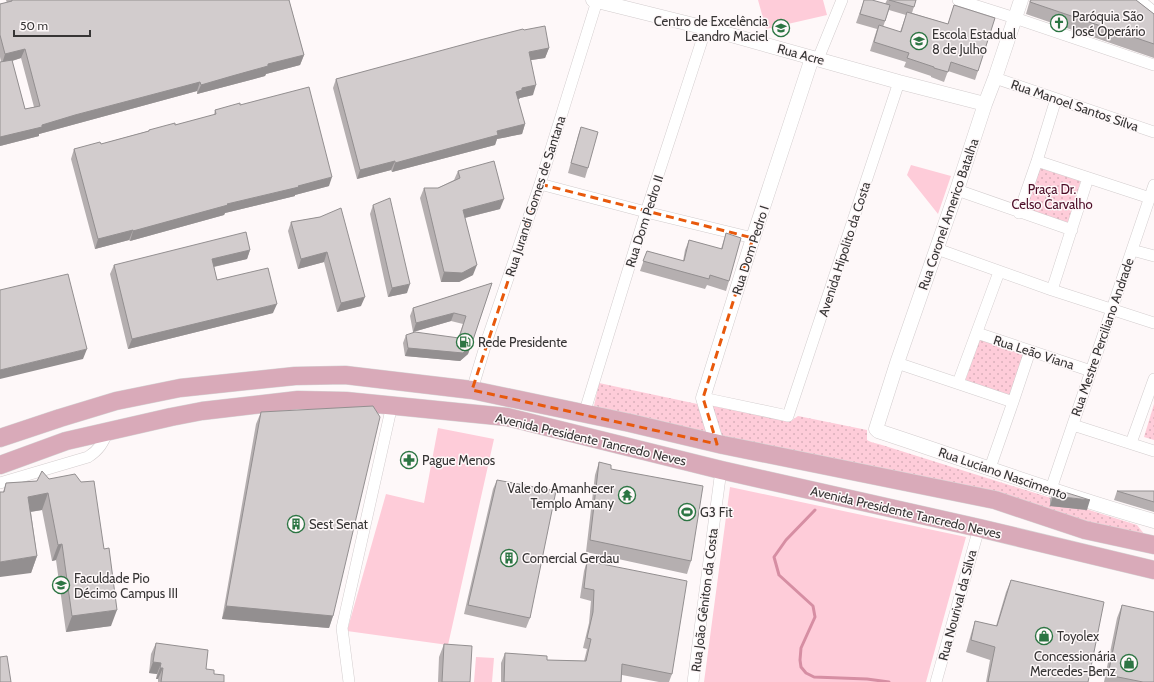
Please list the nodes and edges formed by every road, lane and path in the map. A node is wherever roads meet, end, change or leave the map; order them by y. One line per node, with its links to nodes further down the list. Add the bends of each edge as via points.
1 (595, 0): 8 (street, Rua Acre); 18 (street, Rua Jurandi Gomes de Santana)
2 (842, 0): 9 (street)
3 (958, 0): 7 (street)
4 (1021, 0): 7 (street, Rua Coronel Americo Batalha)
5 (1137, 0): 6 (street)
6 (1154, 14)
7 (1015, 18): 10 (street); 11 (street, Rua Coronel Americo Batalha)
8 (706, 28): 9 (street, Rua Acre); 22 (street, Rua Dom Pedro II)
9 (815, 58): 12 (street, Rua Acre); 25 (street, Rua Dom Pedro I)
10 (1154, 65)
11 (995, 78): 13 (street, Rua Manoel Santos Silva); 14 (street, Rua Coronel Americo Batalha)
12 (899, 82): 14 (street, Rua Acre); 41 (street, Avenida Hipolito da Costa, via 788,416)
13 (1056, 99): 15 (street, Rua Manoel Santos Silva); 16 (street)
14 (985, 104): 20 (street, Rua Coronel Americo Batalha)
15 (1154, 132)
16 (1037, 161): 17 (street); 23 (street)
17 (1088, 178): 21 (street); 24 (street)
18 (540, 184): 22 (street); 39 (street, Rua Jurandi Gomes de Santana)
19 (1154, 185): 21 (street, Rua Mestre Perciliano Andrade)
20 (957, 190): 23 (street); 26 (street, Rua Coronel Americo Batalha)
21 (1150, 198): 27 (street, Rua Mestre Perciliano Andrade)
22 (646, 212): 25 (street); 44 (street, Rua Dom Pedro II)
23 (1019, 213): 24 (street)
24 (1072, 230): 30 (street)
25 (753, 238): 41 (street, Rua Dom Pedro I)
26 (937, 249): 29 (street); 35 (street, Rua Coronel Americo Batalha)
27 (1132, 250): 28 (street); 31 (street, Rua Mestre Perciliano Andrade)
28 (1154, 256)
29 (999, 272): 30 (street); 33 (street)
30 (1052, 290): 31 (street)
31 (1112, 309): 32 (street); 36 (street, Rua Mestre Perciliano Andrade)
32 (1154, 323)
33 (977, 333): 34 (street, Rua Leão Viana); 38 (street)
34 (1030, 351): 36 (street, Rua Leão Viana); 42 (street)
35 (897, 363): 38 (street); 46 (street, Rua Coronel Americo Batalha)
36 (1091, 371): 45 (street, Rua Mestre Perciliano Andrade)
37 (1154, 379): 40 (street)
38 (958, 383): 42 (street)
39 (472, 390): 44 (main road, Avenida Presidente Tancredo Neves); 48 (main road, Avenida Presidente Tancredo Neves, via 345,375 295,376 180,388 116,401)
40 (1152, 392): 50 (street)
41 (703, 398): 49 (street)
42 (1013, 402): 53 (street)
43 (392, 405): 47 (main road, Avenida Presidente Tancredo Neves, via 298,400 202,411); 54 (main road, Avenida Presidente Tancredo Neves, via 507,417); 61 (street, via 342,628)
44 (584, 414): 49 (main road, Avenida Presidente Tancredo Neves)
45 (1073, 425): 50 (street); 56 (street, Rua Mestre Perciliano Andrade)
46 (876, 429): 53 (street, Rua Luciano Nascimento)
47 (108, 432): 52 (main road, Avenida Presidente Tancredo Neves, via 66,441); 55 (street, via 96,453 88,457)
48 (0, 438)
49 (713, 443): 54 (main road); 59 (main road, Avenida Presidente Tancredo Neves, via 995,500 1085,530)
50 (1131, 443): 51 (street)
51 (1154, 451)
52 (0, 465)
53 (990, 468): 56 (street, Rua Luciano Nascimento)
54 (726, 471): 58 (main road, Avenida Presidente Tancredo Neves); 62 (street, Rua João Gêniton da Costa)
55 (0, 483)
56 (1051, 489): 57 (street, Rua Luciano Nascimento)
57 (1154, 521)
58 (978, 528): 60 (main road, Avenida Presidente Tancredo Neves); 63 (street, Rua Nourival da Silva)
59 (1154, 545)
60 (1154, 570)
61 (349, 682)
62 (693, 682)
63 (936, 682)

